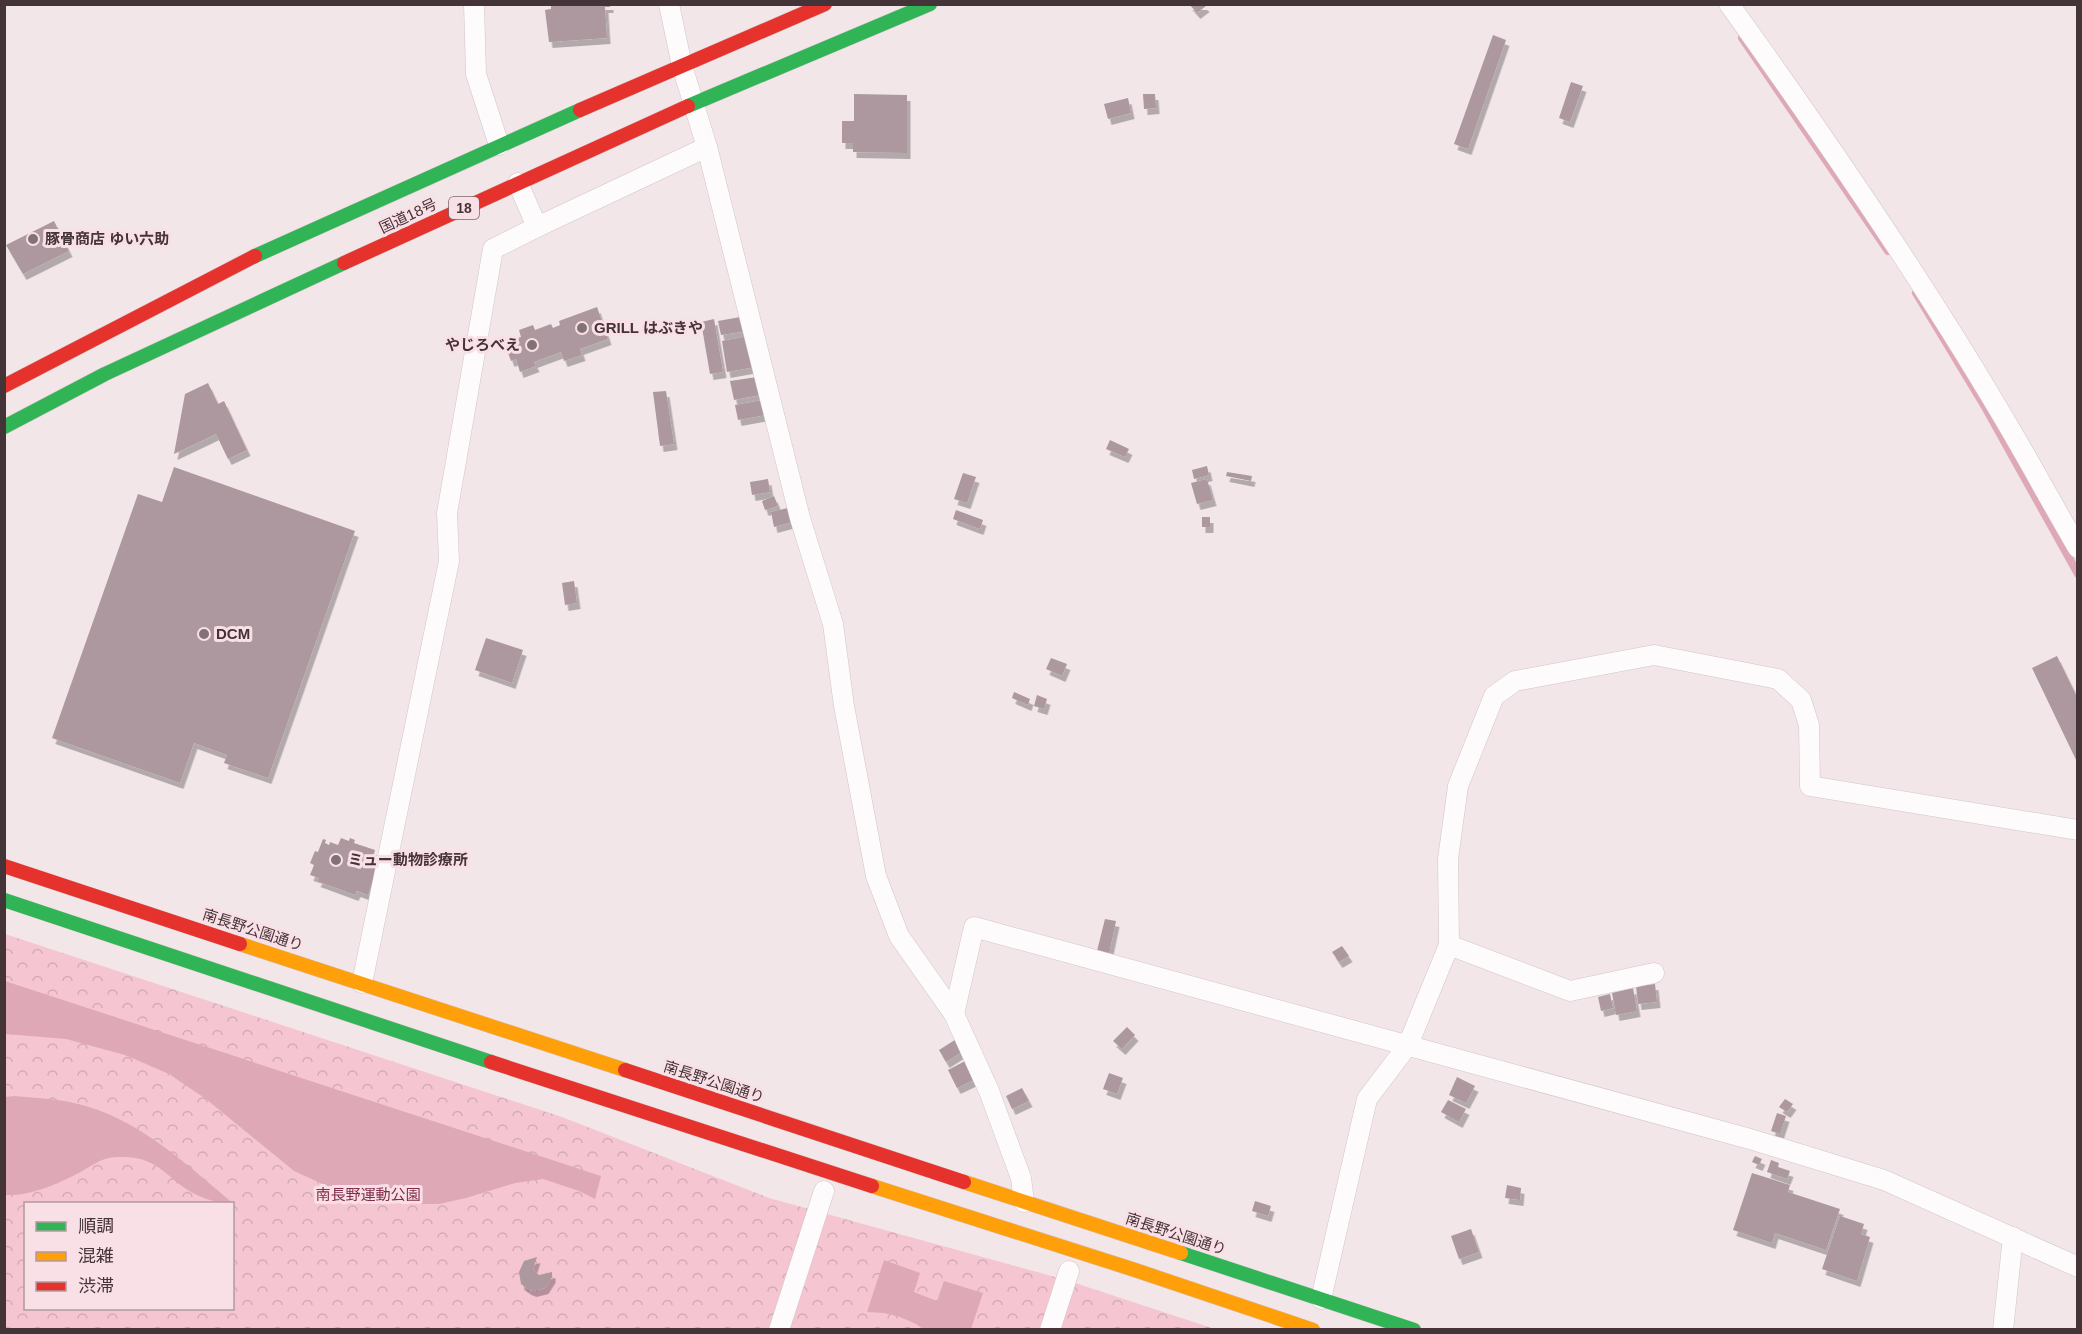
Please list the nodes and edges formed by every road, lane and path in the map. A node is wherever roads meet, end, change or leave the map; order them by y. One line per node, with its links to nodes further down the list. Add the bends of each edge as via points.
1 (474, 4): 8 (street, via 476,74)
2 (669, 4): 6 (street)
3 (825, 4): 6 (main road, 国道18号)
4 (930, 4): 7 (main road, 国道18号 / 18)
5 (1729, 4): 14 (street, via 1906,260)
6 (682, 66): 7 (street); 8 (main road, 国道18号)
7 (694, 103): 9 (street); 10 (main road, 国道18号 / 18)
8 (500, 145): 12 (main road, 国道18号, via 229,268)
9 (707, 147): 11 (street); 21 (street, via 800,518 833,624 876,876 899,936)
10 (518, 183): 11 (street); 13 (main road, 国道18号 / 18, via 105,374)
11 (537, 227): 20 (street, via 493,249 447,513 449,561)
12 (4, 386)
13 (4, 427)
14 (2078, 548)
15 (2078, 830): 18 (street, via 1810,786 1809,725 1801,699 1778,679 1654,655 1515,681 1494,696 1458,786 1448,859)
16 (4, 866): 20 (main road, 南長野公園通り)
17 (4, 900): 31 (main road)
18 (1449, 945): 19 (street, via 1570,991); 22 (street)
19 (1654, 973)
20 (362, 983): 24 (main road, 南長野公園通り)
21 (954, 1014): 22 (street, via 974,927); 24 (street, via 989,1091 1021,1178)
22 (1408, 1045): 25 (street, via 1884,1180); 28 (street, via 1367,1099)
23 (824, 1191): 29 (street)
24 (1024, 1202): 28 (main road, 南長野公園通り)
25 (2013, 1237): 26 (street); 33 (street)
26 (2078, 1267)
27 (1068, 1271): 30 (street)
28 (1321, 1299): 32 (main road, 南長野公園通り)
29 (779, 1329)
30 (1050, 1329)
31 (1313, 1329)
32 (1414, 1329)
33 (2003, 1329)

